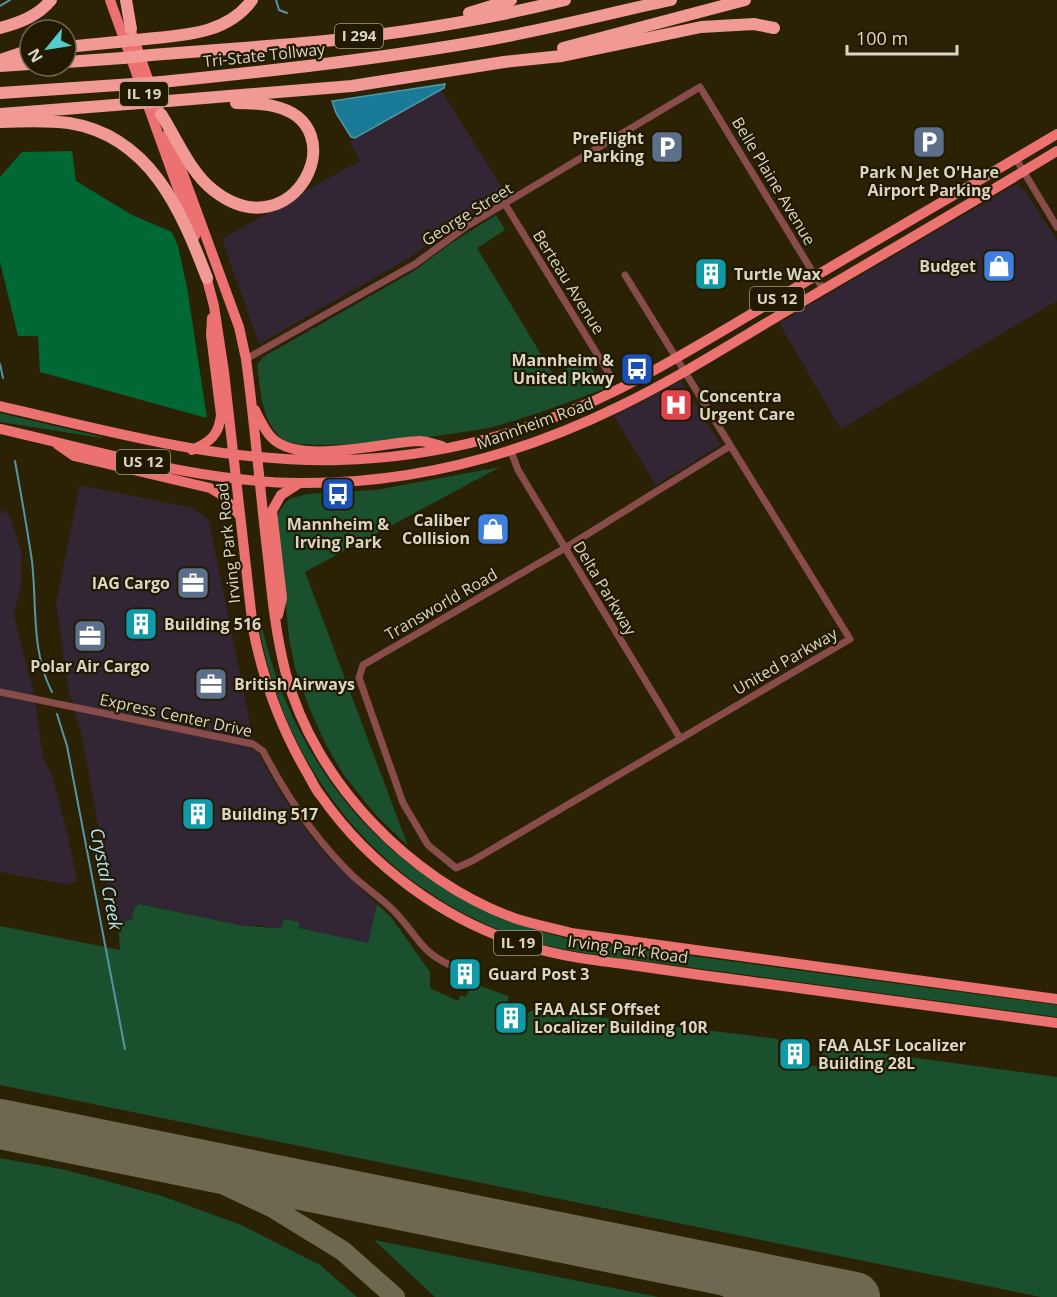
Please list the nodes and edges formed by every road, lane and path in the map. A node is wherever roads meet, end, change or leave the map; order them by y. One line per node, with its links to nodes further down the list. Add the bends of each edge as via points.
1 (51, 0): 10 (highway, via 30,18)
2 (110, 0): 34 (main road, Irving Park Road / IL 19)
3 (120, 0): 13 (main road, Irving Park Road / IL 19)
4 (126, 0): 13 (highway)
5 (252, 0): 14 (highway, bridge, via 241,14 221,26 191,34)
6 (511, 0): 11 (highway)
7 (565, 0): 11 (highway, Tri-State Tollway / I 294)
8 (671, 0): 22 (highway, Tri-State Tollway / I 294, bridge, via 491,40 396,56 161,82)
9 (745, 0): 18 (highway)
10 (0, 28)
11 (418, 28): 17 (highway, Tri-State Tollway / I 294, bridge, via 294,44)
12 (774, 28): 18 (highway, via 754,24 701,27 562,56)
13 (131, 29): 23 (main road, Irving Park Road / IL 19)
14 (78, 46)
15 (18, 54): 16 (highway)
16 (0, 60)
17 (78, 61)
18 (504, 63): 23 (highway, via 352,86)
19 (18, 65): 20 (highway)
20 (0, 66)
21 (700, 87): 30 (street, George Street); 33 (street, Belle Plaine Avenue)
22 (0, 93)
23 (166, 107): 23 (highway, via 249,103 274,106 293,114 314,143 307,177 301,187 277,204 265,208 236,203 205,183 192,165); 24 (highway, bridge, via 140,105); 38 (main road, Irving Park Road / IL 19)
24 (0, 114)
25 (0, 122): 34 (highway, via 71,123 114,139 136,153 158,177 179,211)
26 (1057, 134): 28 (main road, US 12)
27 (1057, 152): 29 (main road, US 12)
28 (1016, 159): 29 (street); 33 (main road, Mannheim Road / US 12)
29 (1023, 172): 31 (street); 35 (main road, Mannheim Road / US 12)
30 (505, 204): 38 (street, George Street, via 415,264); 40 (street, Berteau Avenue)
31 (1057, 227)
32 (625, 275): 37 (street, United Parkway)
33 (816, 276): 35 (street, Belle Plaine Avenue); 37 (main road, Mannheim Road / US 12)
34 (207, 278): 36 (main road, Irving Park Road / IL 19)
35 (824, 289): 39 (main road, Mannheim Road / US 12)
36 (214, 306): 47 (main road, via 211,334 220,425 211,440); 49 (main road, Irving Park Road / IL 19)
37 (676, 357): 39 (street, United Parkway); 46 (main road, Mannheim Road / US 12, via 563,414)
38 (246, 359): 42 (main road, Irving Park Road / IL 19)
39 (684, 371): 45 (street, United Parkway); 48 (main road, Mannheim Road / US 12, via 621,405)
40 (610, 375)
41 (0, 406): 47 (main road, Mannheim Road / US 12)
42 (252, 406): 46 (main road, via 272,438 293,449 352,450 421,441); 50 (main road, Irving Park Road / IL 19)
43 (0, 429): 44 (main road, Mannheim Road / US 12)
44 (51, 440): 51 (main road, Mannheim Road / US 12); 54 (main road, via 74,456 210,488 222,495)
45 (730, 446): 55 (street, Transworld Road); 58 (street, United Parkway, via 850,639)
46 (448, 448): 50 (main road, Mannheim Road / US 12, via 341,460)
47 (192, 450): 49 (main road, Mannheim Road / US 12)
48 (511, 451): 53 (main road, Mannheim Road / US 12, via 411,475); 55 (street, Delta Parkway, via 518,470)
49 (233, 454): 50 (main road, Mannheim Road / US 12); 51 (main road, Irving Park Road / IL 19)
50 (257, 457): 52 (main road, Irving Park Road / IL 19)
51 (236, 479): 52 (main road, Mannheim Road / US 12); 54 (main road, Irving Park Road / IL 19)
52 (259, 482): 53 (main road, Mannheim Road / US 12); 56 (main road, Irving Park Road / IL 19)
53 (300, 483): 56 (main road, via 281,495 272,511 282,598)
54 (240, 516): 62 (main road, Irving Park Road / IL 19, via 259,659 293,748 320,795 361,844 382,864 461,919 527,946 576,958)
55 (565, 548): 58 (street, Delta Parkway); 59 (street, Transworld Road, via 363,665 360,678 403,802 428,845)
56 (276, 624): 61 (main road, Irving Park Road / IL 19, via 286,676 297,706 325,762 343,787 409,856 481,903 513,918 599,938)
57 (0, 692): 60 (street, Express Center Drive, via 258,746 293,803 337,859 392,909 422,947 443,963)
58 (680, 738): 59 (street, United Parkway)
59 (456, 868)
60 (460, 969)
61 (1057, 999)
62 (1057, 1023)

